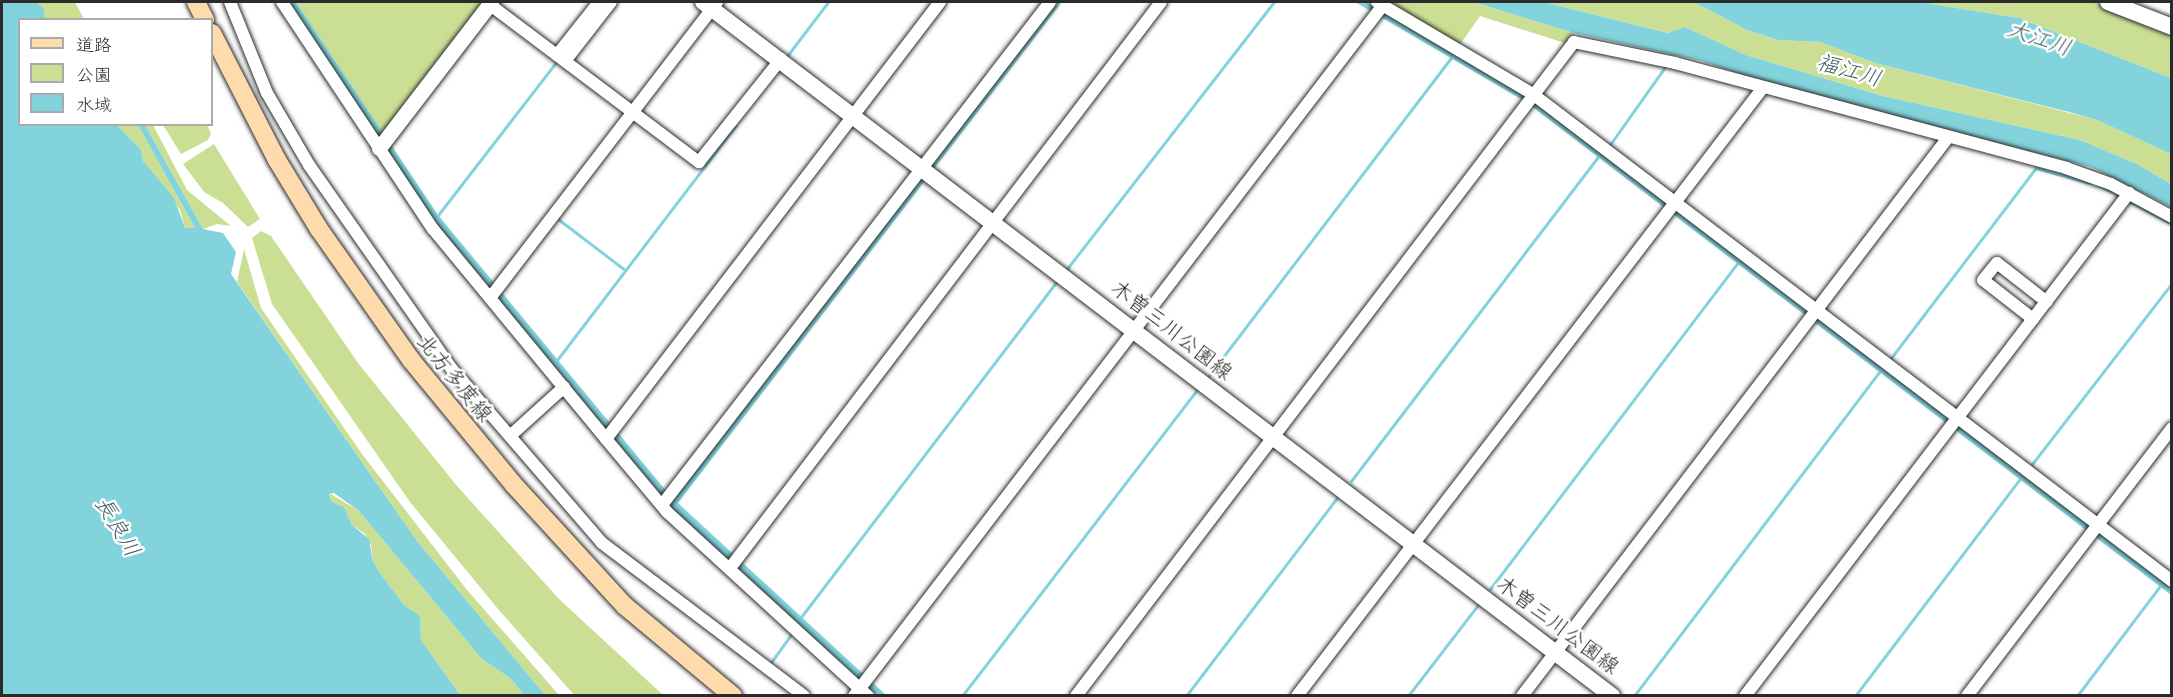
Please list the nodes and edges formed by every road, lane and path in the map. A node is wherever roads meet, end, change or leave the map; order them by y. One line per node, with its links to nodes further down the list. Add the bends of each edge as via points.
1 (196, 2): 13 (main road)
2 (230, 2): 38 (street, via 267,93 309,165 402,302)
3 (282, 2): 23 (street)
4 (599, 2): 16 (street)
5 (611, 2): 16 (street)
6 (940, 2): 21 (street)
7 (1050, 2): 24 (street)
8 (1161, 2): 28 (street)
9 (2108, 2): 14 (main road)
10 (490, 3): 16 (street); 23 (street)
11 (710, 4): 17 (main road, 木曽三川公園線); 20 (street)
12 (1379, 7): 19 (street); 33 (street)
13 (204, 18)
14 (2172, 27)
15 (213, 35): 47 (main road, 北方多度線, via 277,160 319,229 411,360 514,485 625,606)
16 (561, 58): 20 (street)
17 (781, 59): 20 (street, via 699,162); 21 (main road, 木曽三川公園線)
18 (1762, 89): 19 (street, via 1675,63 1574,42); 22 (street); 26 (street)
19 (1532, 99): 26 (street); 39 (street)
20 (632, 112): 29 (street)
21 (854, 115): 24 (main road, 木曽三川公園線); 37 (street)
22 (1947, 139): 25 (street, via 2066,168); 31 (street)
23 (382, 143): 29 (street, via 433,230)
24 (927, 171): 28 (main road, 木曽三川公園線); 40 (street)
25 (2129, 193): 27 (street); 30 (street)
26 (1672, 205): 31 (street); 42 (street)
27 (2172, 217)
28 (994, 222): 33 (main road, 木曽三川公園線); 43 (street)
29 (490, 298): 34 (street)
30 (2047, 302): 32 (street); 32 (street, via 1997,263 1983,280)
31 (1813, 313): 35 (street); 45 (street)
32 (2033, 319): 35 (street)
33 (1134, 328): 39 (main road, 木曽三川公園線); 46 (street)
34 (564, 387): 37 (street); 38 (street)
35 (1955, 422): 41 (street); 53 (street)
36 (2172, 428): 41 (street)
37 (610, 434): 40 (street)
38 (510, 436): 48 (street, via 609,550)
39 (1274, 437): 42 (main road, 木曽三川公園線); 49 (street)
40 (666, 501): 43 (street)
41 (2095, 528): 44 (street); 54 (street)
42 (1413, 544): 45 (main road, 木曽三川公園線); 50 (street)
43 (733, 564): 46 (street)
44 (2172, 581)
45 (1555, 652): 51 (street); 52 (main road, 木曽三川公園線)
46 (862, 688)
47 (733, 696)
48 (804, 696)
49 (1076, 696)
50 (1297, 696)
51 (1522, 696)
52 (1612, 696)
53 (1745, 696)
54 (1967, 696)

